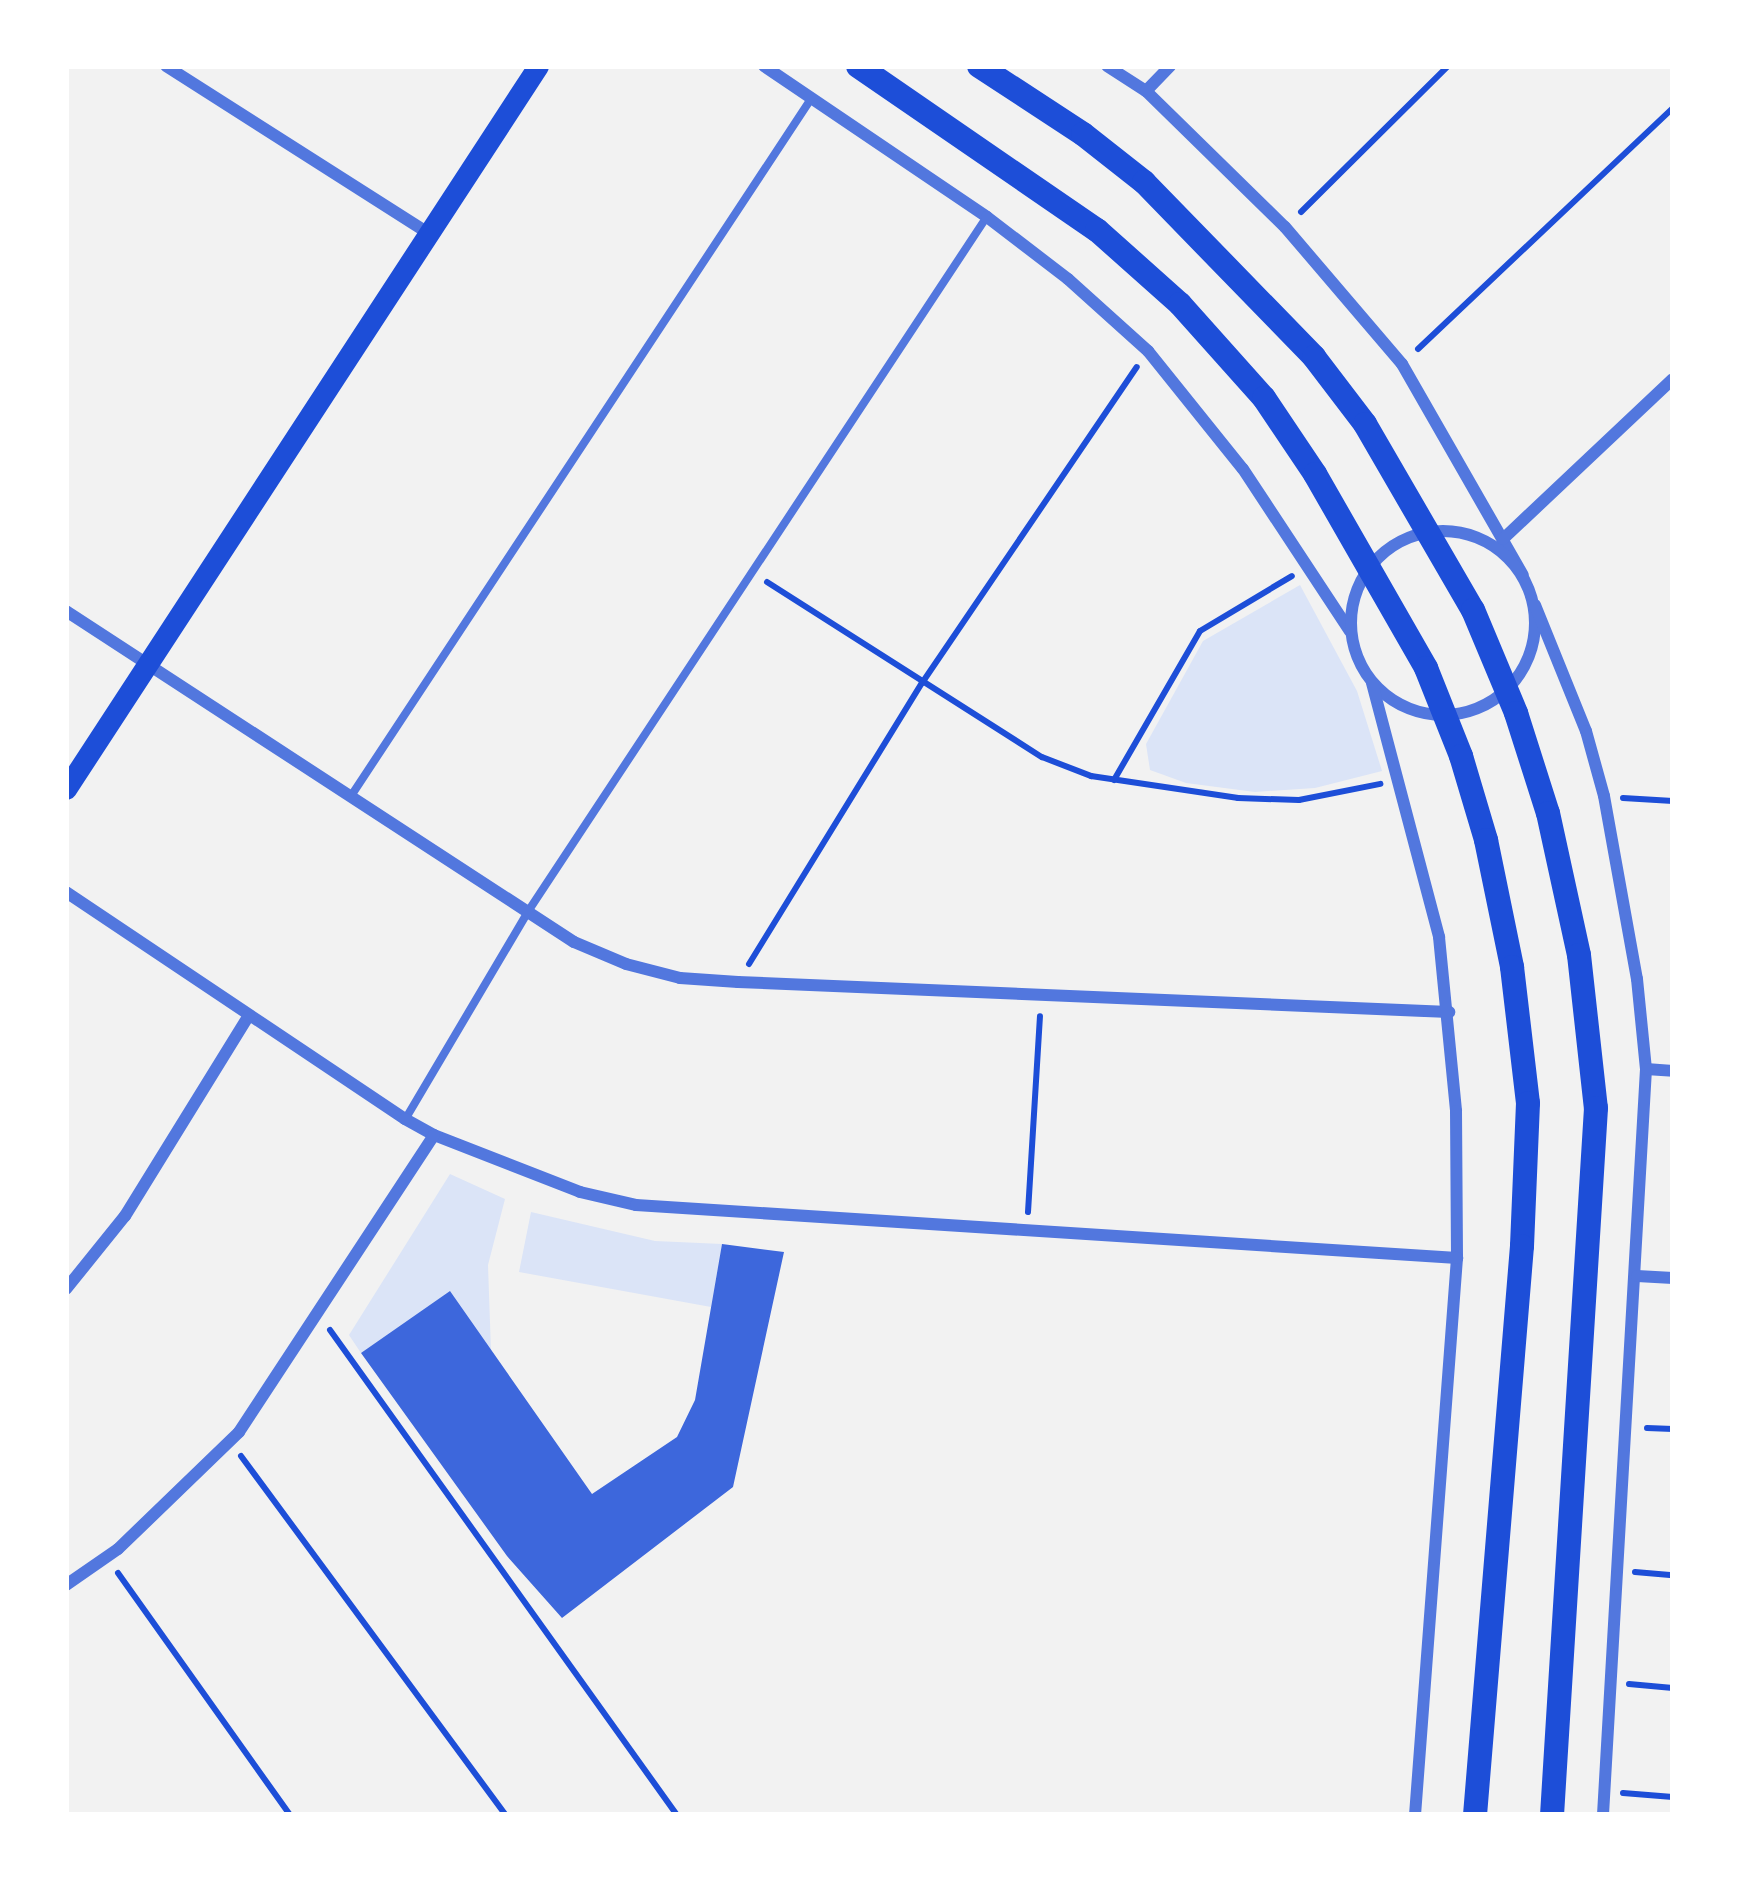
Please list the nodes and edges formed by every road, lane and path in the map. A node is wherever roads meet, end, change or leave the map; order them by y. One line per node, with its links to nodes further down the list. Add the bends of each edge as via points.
1 (166, 66): 14 (street)
2 (538, 66): 14 (main road)
3 (764, 66): 10 (street)
4 (858, 66): 65 (highway, via 1024,174 1180,304 1264,398 1426,668 1486,840 1528,1103)
5 (979, 66): 66 (highway, via 1144,182 1315,357 1365,424 1473,610 1516,713 1579,955 1595,1132)
6 (1107, 66): 9 (street)
7 (1170, 66): 9 (street)
8 (1448, 66): 13 (path)
9 (1146, 91): 13 (street)
10 (812, 98): 12 (street); 31 (lane)
11 (1673, 108): 16 (path)
12 (987, 217): 15 (street); 20 (lane)
13 (1286, 227): 16 (street)
14 (428, 233): 25 (main road)
15 (1148, 352): 19 (street, via 1243,469); 26 (path)
16 (1402, 364): 18 (street)
17 (1673, 379): 18 (street)
18 (1503, 538): 21 (street)
19 (1306, 567): 24 (street); 28 (path, via 1200,631)
20 (748, 571): 26 (path); 35 (lane)
21 (1523, 575): 22 (street); 24 (street, via 1503,551 1475,536 1414,534 1364,571)
22 (1535, 605): 27 (street, via 1529,658 1495,700 1444,716 1405,706); 32 (street)
23 (66, 611): 25 (street)
24 (1350, 631): 27 (street)
25 (148, 664): 30 (main road); 31 (street)
26 (922, 683): 28 (path, via 1042,757); 36 (path)
27 (1372, 683): 29 (street)
28 (1114, 779): 29 (path, via 1299,800)
29 (1399, 781): 38 (street, via 1439,937)
30 (66, 789)
31 (351, 796): 35 (street)
32 (1604, 796): 33 (path); 40 (street)
33 (1673, 801)
34 (66, 892): 39 (street)
35 (527, 913): 36 (street, via 626,964); 42 (lane)
36 (738, 982): 37 (street)
37 (1041, 994): 38 (street); 44 (path)
38 (1449, 1012): 45 (street)
39 (249, 1015): 42 (street); 48 (street, via 124,1216)
40 (1646, 1069): 41 (street); 46 (street)
41 (1673, 1071)
42 (405, 1119): 43 (street)
43 (434, 1135): 44 (street, via 580,1192 636,1205); 49 (street)
44 (1028, 1227): 45 (street)
45 (1457, 1258): 64 (street)
46 (1637, 1276): 47 (street); 50 (street)
47 (1673, 1278)
48 (66, 1289)
49 (319, 1315): 52 (street); 63 (path)
50 (1629, 1427): 51 (path); 54 (street)
51 (1673, 1430)
52 (230, 1441): 53 (street); 62 (path)
53 (107, 1557): 56 (street); 61 (path)
54 (1619, 1571): 55 (path); 57 (street)
55 (1673, 1575)
56 (66, 1585)
57 (1611, 1683): 58 (path); 59 (street)
58 (1673, 1688)
59 (1604, 1791): 60 (path); 67 (street)
60 (1673, 1797)
61 (290, 1815)
62 (506, 1815)
63 (677, 1815)
64 (1415, 1815)
65 (1475, 1815)
66 (1552, 1815)
67 (1603, 1815)

